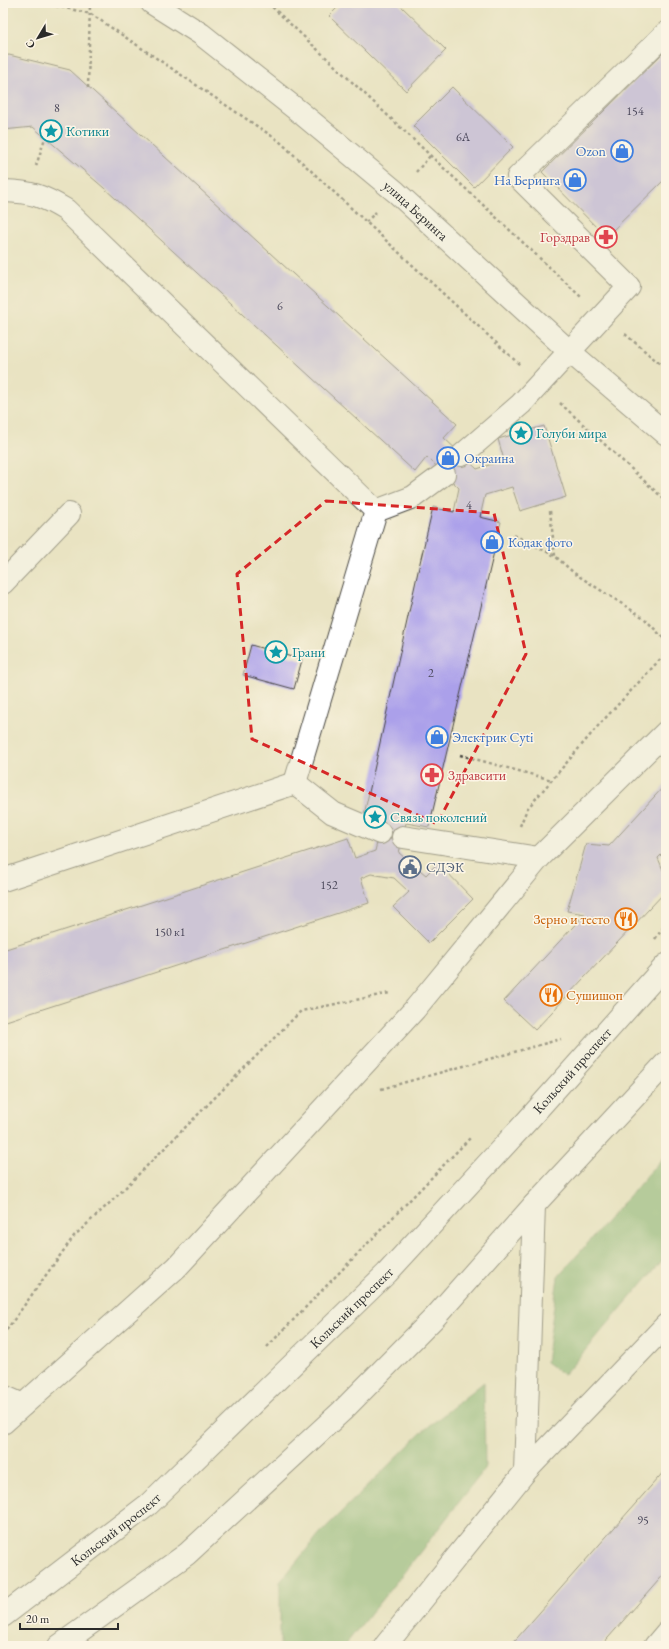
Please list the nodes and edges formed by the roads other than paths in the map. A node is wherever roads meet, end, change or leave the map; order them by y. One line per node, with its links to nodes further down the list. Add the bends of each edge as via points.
1 (152, 3): 4 (main road, улица Беринга, via 201,34 390,187)
2 (666, 33): 4 (main road, via 518,177 630,287)
3 (3, 191): 8 (main road, via 28,192 50,200 66,210)
4 (569, 351): 5 (main road, улица Беринга); 6 (main road, via 521,404)
5 (666, 434)
6 (462, 455)
7 (444, 474): 8 (main road, via 412,497)
8 (376, 511): 12 (main road)
9 (69, 514): 10 (main road)
10 (3, 584)
11 (666, 732): 15 (main road)
12 (295, 783): 13 (main road, via 333,813); 16 (main road)
13 (380, 833)
14 (403, 837): 15 (main road)
15 (539, 858): 22 (main road, via 415,1009 177,1267)
16 (3, 880)
17 (666, 965): 25 (main road, Кольский проспект, via 387,1273 150,1504)
18 (666, 1063): 19 (main road)
19 (534, 1205): 24 (main road); 27 (main road, via 436,1316 331,1422 187,1554)
20 (666, 1325): 24 (main road)
21 (3, 1396): 22 (main road)
22 (23, 1405): 23 (main road)
23 (3, 1423)
24 (525, 1472): 28 (main road)
25 (3, 1616)
26 (666, 1634): 29 (main road)
27 (59, 1646)
28 (384, 1646)
29 (655, 1646)

